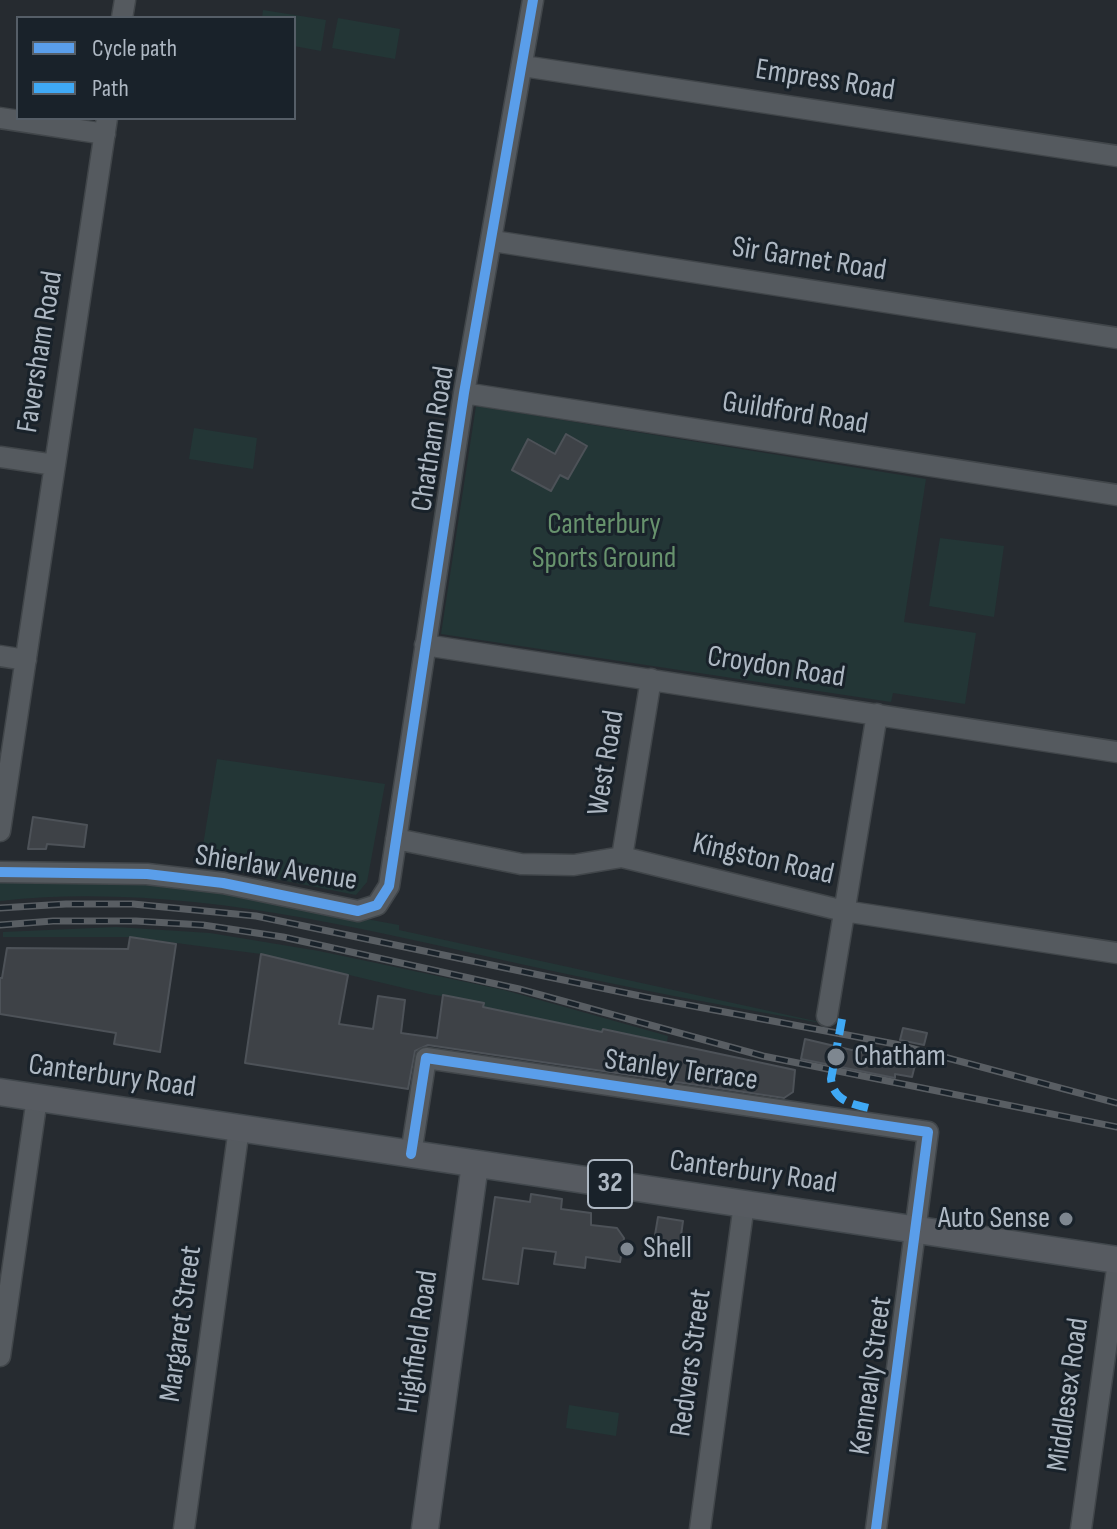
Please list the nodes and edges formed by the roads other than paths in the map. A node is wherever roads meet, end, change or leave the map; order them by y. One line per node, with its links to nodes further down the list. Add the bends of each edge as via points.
1 (533, 0): 2 (street, Chatham Road)
2 (523, 66): 5 (street, Empress Road); 6 (street, Chatham Road)
3 (26, 120): 4 (street)
4 (106, 126): 10 (street, Faversham Road)
5 (1117, 156)
6 (493, 241): 7 (street, Sir Garnet Road); 8 (street, Chatham Road)
7 (1117, 338)
8 (464, 393): 11 (street, Guildford Road); 12 (street, Chatham Road)
9 (0, 457): 10 (street)
10 (55, 465): 14 (street, Faversham Road)
11 (1117, 495)
12 (425, 645): 15 (street, Croydon Road); 19 (street, Chatham Road)
13 (0, 656): 14 (street)
14 (26, 660): 18 (street, Faversham Road)
15 (651, 679): 16 (street, Croydon Road); 20 (street, West Road)
16 (877, 714): 17 (street, Croydon Road); 23 (street)
17 (1117, 752)
18 (0, 831)
19 (396, 839): 20 (street, Kingston Road, via 521,864 574,865); 22 (street, Chatham Road)
20 (622, 857): 23 (street, Kingston Road)
21 (0, 872): 22 (street, Shierlaw Avenue, via 147,874 223,883 358,911 377,905)
22 (389, 886)
23 (844, 911): 24 (street, Kingston Road); 25 (street)
24 (1117, 953)
25 (827, 1016)
26 (0, 1092): 27 (main road, Canterbury Road / 32)
27 (37, 1098): 28 (main road, Canterbury Road / 32); 35 (street)
28 (239, 1128): 29 (main road, Canterbury Road / 32); 36 (street, Margaret Street)
29 (411, 1154): 30 (main road, Canterbury Road / 32); 32 (street, Stanley Terrace, via 426,1058 928,1132)
30 (475, 1164): 31 (main road, Canterbury Road / 32); 37 (main road, Highfield Road)
31 (744, 1204): 32 (main road, Canterbury Road / 32); 38 (street, Redvers Street)
32 (915, 1230): 33 (main road, Canterbury Road / 32); 39 (street, Kennealy Street)
33 (1117, 1260)
34 (1117, 1269): 40 (street, Middlesex Road)
35 (0, 1356)
36 (184, 1529)
37 (425, 1529)
38 (700, 1529)
39 (876, 1529)
40 (1081, 1529)

